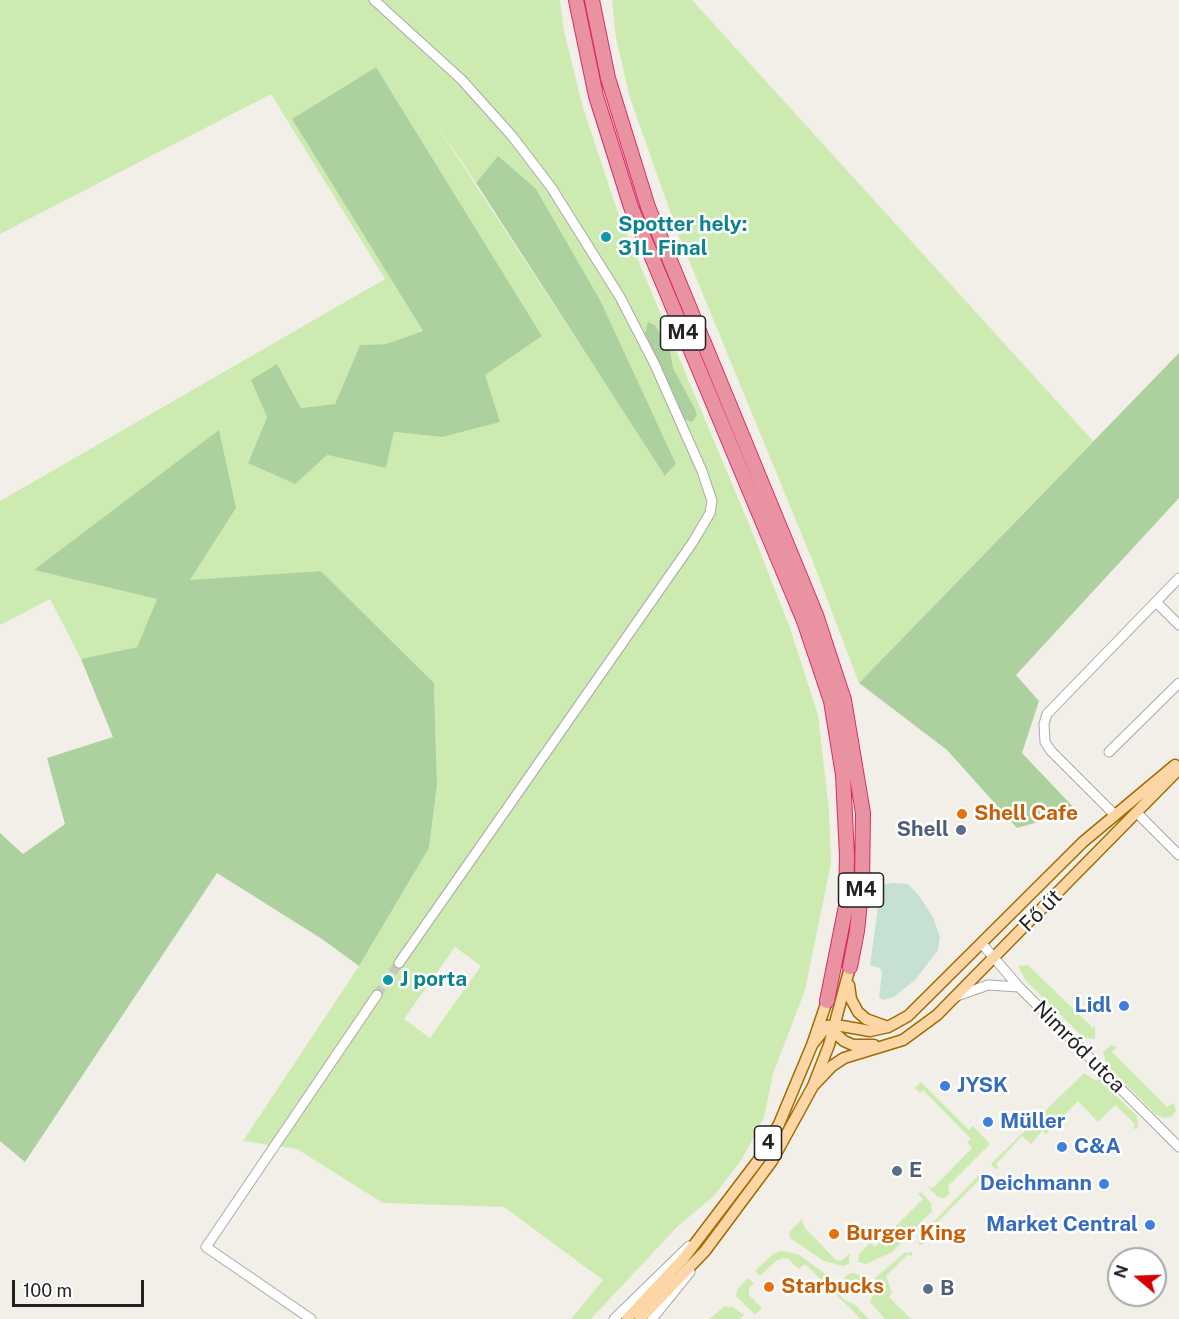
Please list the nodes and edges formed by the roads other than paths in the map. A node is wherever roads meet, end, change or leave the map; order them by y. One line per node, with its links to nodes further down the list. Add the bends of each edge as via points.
1 (374, 0): 19 (street, via 462,81 513,136 552,187 620,297 659,375 712,501 706,522)
2 (576, 0): 24 (highway, M4, via 596,96 632,207 804,621 831,701 843,775 847,856 846,906)
3 (592, 0): 5 (highway, M4)
4 (600, 0): 5 (highway)
5 (598, 32): 20 (highway, M4, via 619,118 648,207 816,615 844,700 862,813 862,882)
6 (1179, 578): 7 (street)
7 (1156, 602): 8 (street); 14 (street, via 1047,714 1044,724 1045,742 1051,751)
8 (1179, 625)
9 (1179, 683): 10 (street)
10 (1109, 752)
11 (1179, 762): 14 (main road)
12 (1179, 769): 13 (main road, Fő út / 4)
13 (1137, 813): 15 (main road, Fő út / 4); 16 (street)
14 (1114, 814): 15 (main road); 17 (main road)
15 (1104, 847): 18 (main road, Fő út / 4)
16 (1179, 855)
17 (982, 944): 18 (street, Nimród utca); 25 (main road, via 919,1007)
18 (993, 959): 21 (street, Nimród utca); 23 (main road, Fő út / 4)
19 (399, 963)
20 (850, 967): 25 (main road, via 851,999 858,1012); 26 (main road)
21 (1018, 987): 23 (street, via 988,985); 30 (street, Nimród utca)
22 (376, 995): 33 (street, via 206,1247)
23 (956, 996): 27 (main road, Fő út / 4, via 918,1030)
24 (827, 1001): 26 (main road); 28 (main road)
25 (888, 1027): 26 (main road, via 870,1031)
26 (832, 1028): 27 (main road, via 853,1045); 28 (main road, 4); 29 (main road)
27 (895, 1044): 29 (main road, 4, via 844,1058)
28 (812, 1045): 31 (main road, 4, via 779,1124 760,1158)
29 (813, 1086): 32 (main road, 4, via 772,1161)
30 (1179, 1147)
31 (707, 1231): 34 (street); 35 (main road, 4)
32 (705, 1251): 36 (main road, 4); 37 (street)
33 (310, 1319)
34 (614, 1319)
35 (627, 1319)
36 (640, 1319)
37 (652, 1319)

